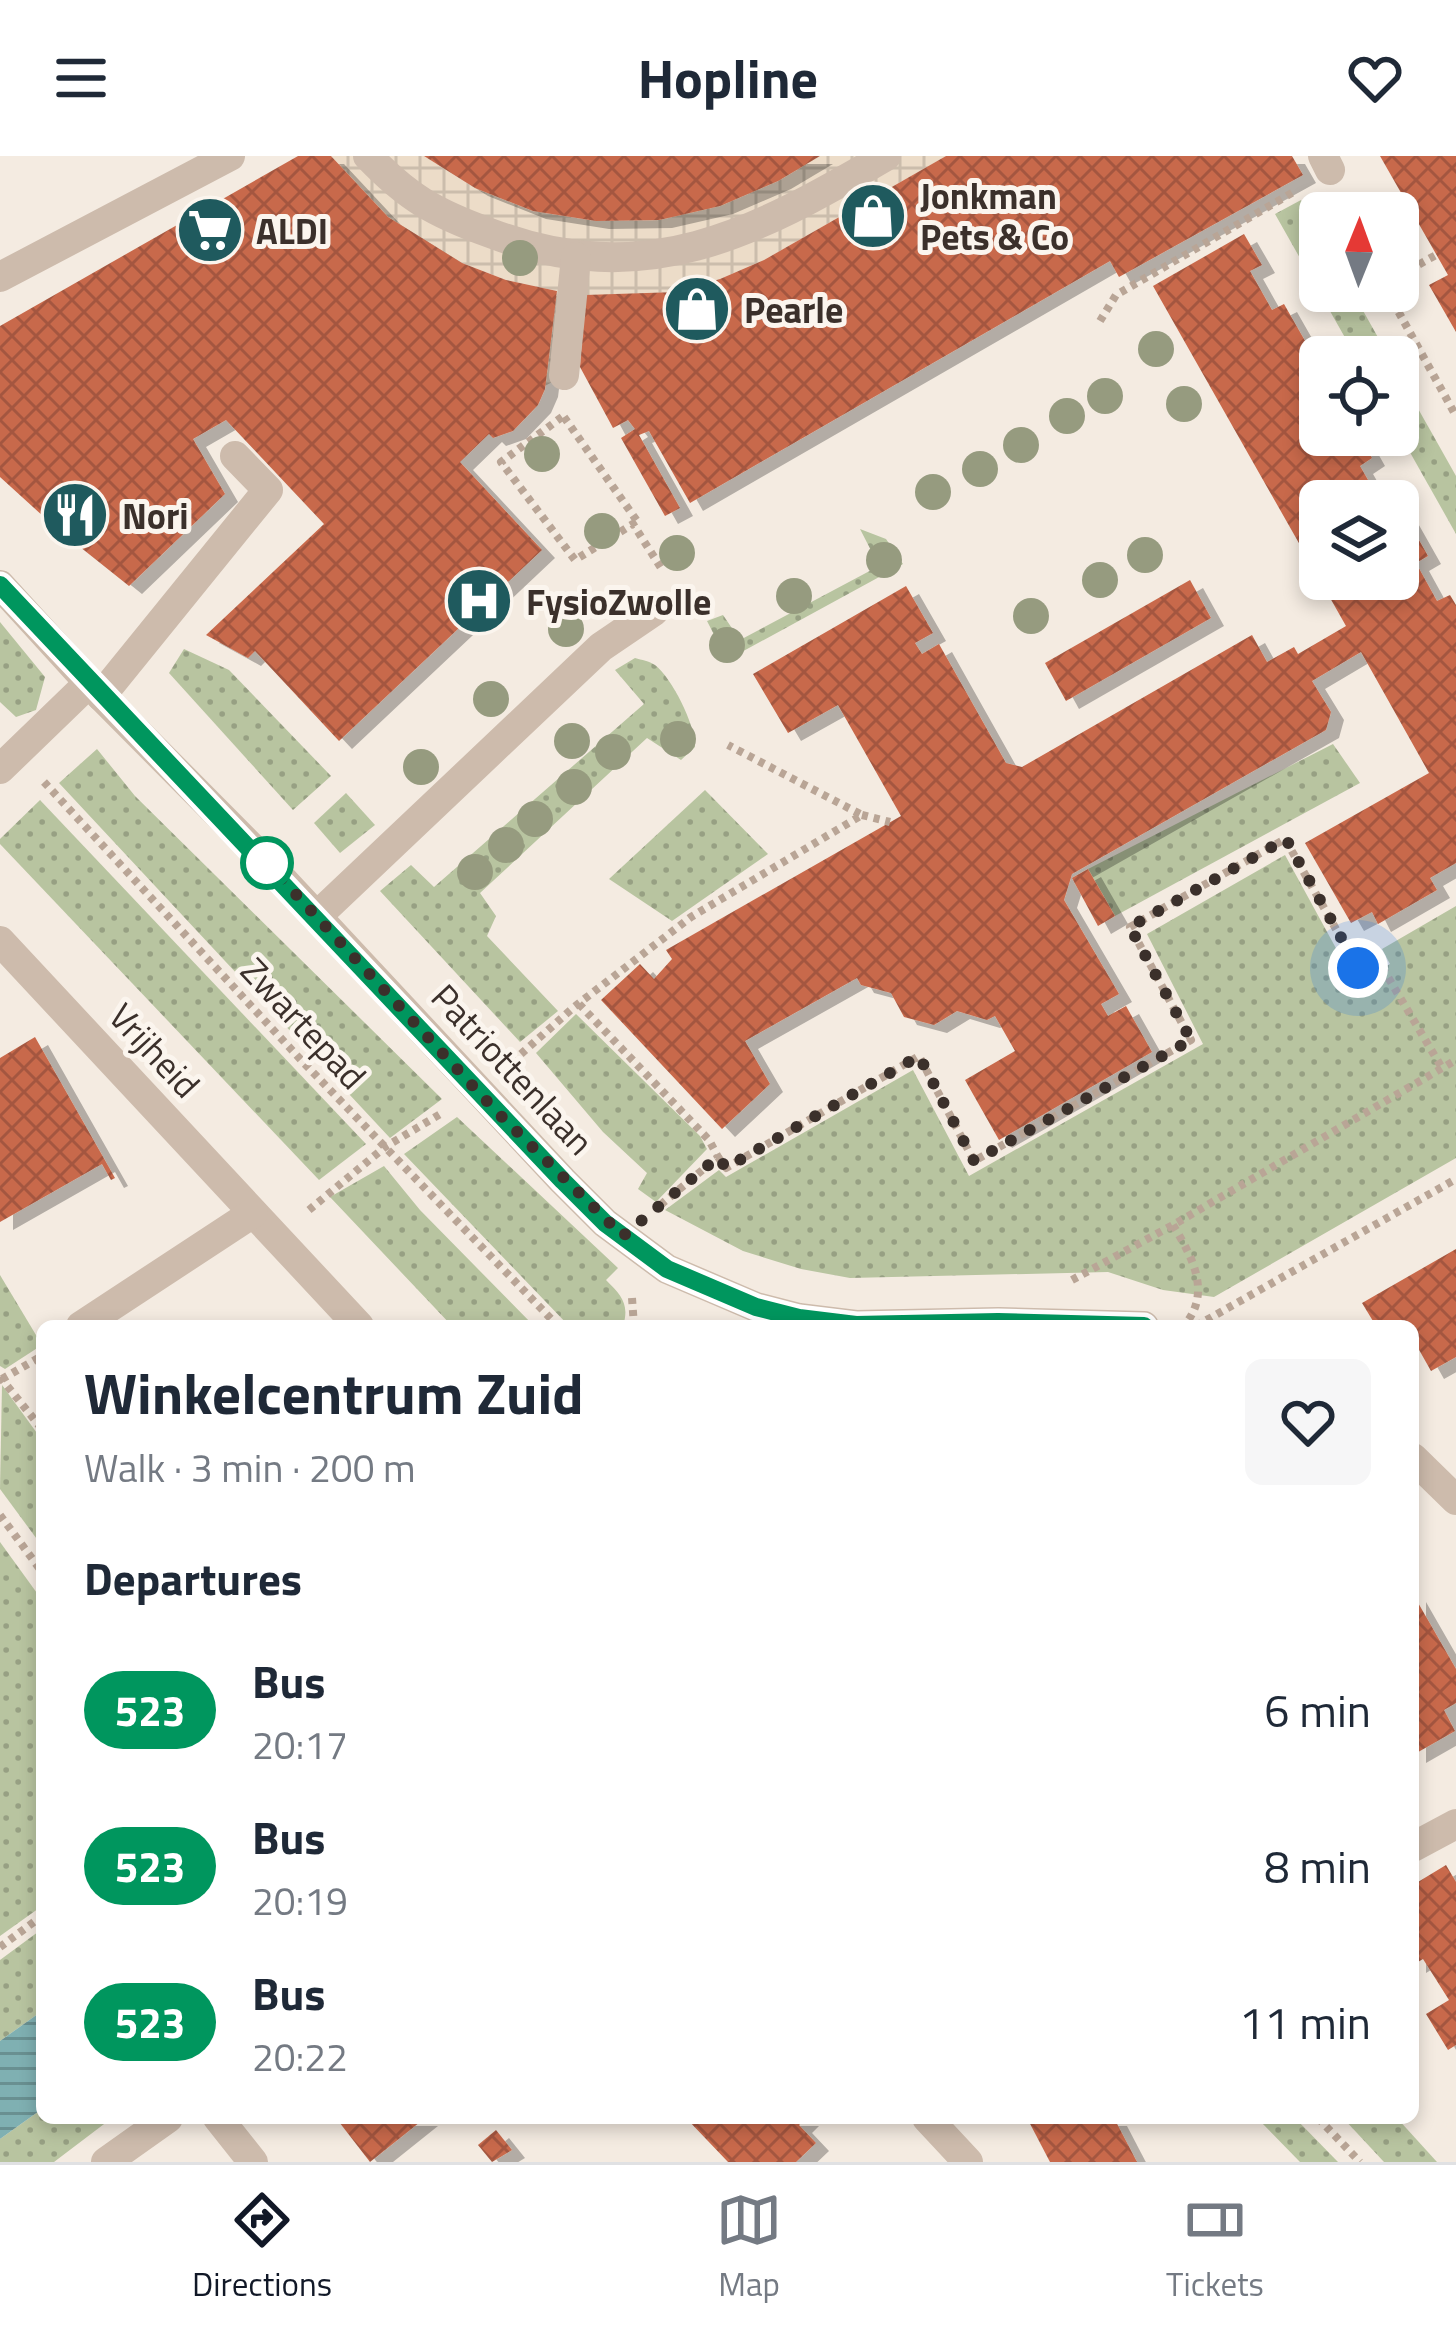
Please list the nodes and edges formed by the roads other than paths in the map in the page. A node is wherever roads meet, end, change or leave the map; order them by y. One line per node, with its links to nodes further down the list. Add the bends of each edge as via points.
1 (230, 156): 5 (street)
2 (368, 156): 4 (street, via 403,193 451,219)
3 (886, 156): 4 (street, via 766,222 700,247 638,259)
4 (576, 257): 6 (street)
5 (0, 277)
6 (564, 375)
7 (235, 456): 10 (street, via 268,490)
8 (0, 585): 10 (street, Patriottenlaan)
9 (654, 611): 12 (street, via 601,646)
10 (95, 689): 11 (street); 12 (street, Patriottenlaan)
11 (8, 760)
12 (316, 916): 17 (street, Patriottenlaan, via 605,1223 667,1269 756,1307)
13 (0, 941): 14 (street, Vrijheid)
14 (254, 1213): 15 (street); 16 (street, Vrijheid)
15 (90, 1320)
16 (352, 1320)
17 (815, 1320)
18 (1419, 1464): 19 (street)
19 (1456, 1500)
20 (1456, 1824): 21 (street)
21 (1419, 1844)
22 (160, 2124): 25 (street)
23 (223, 2124): 26 (street)
24 (933, 2124): 27 (street)
25 (106, 2162)
26 (253, 2162)
27 (968, 2162)

